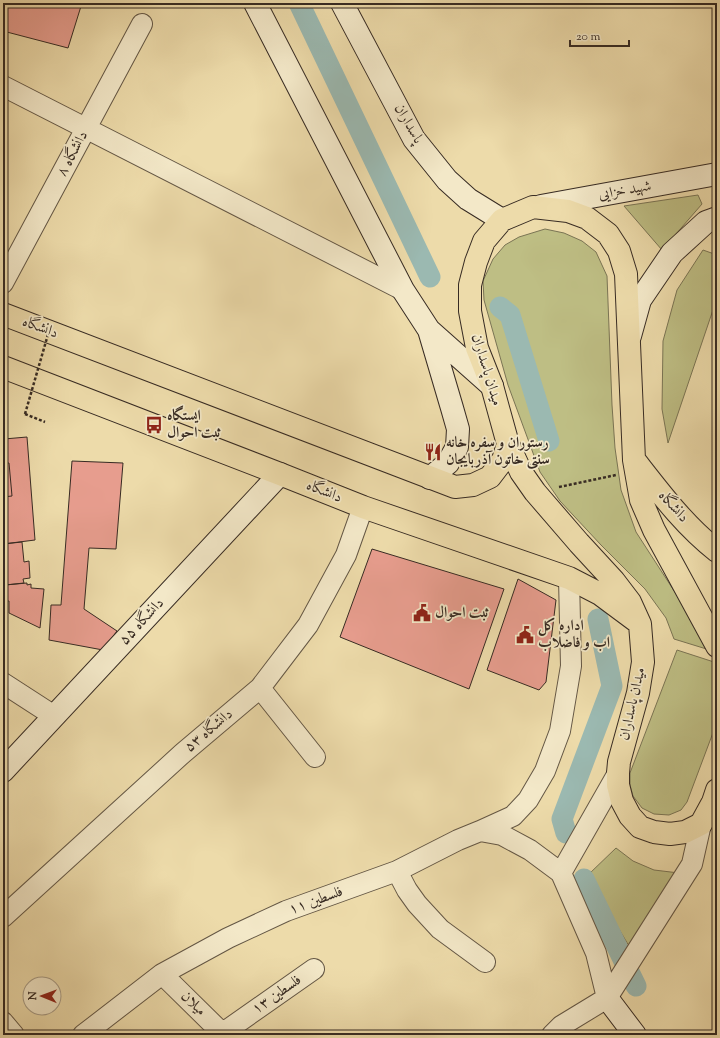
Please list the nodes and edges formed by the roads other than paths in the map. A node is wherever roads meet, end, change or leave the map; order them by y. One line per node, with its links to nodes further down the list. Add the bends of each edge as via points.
1 (255, 3): 11 (street)
2 (342, 3): 9 (street, پاسداران, via 414,139 447,180 468,199)
3 (142, 24): 5 (street, دانشگاه ۸)
4 (3, 86): 5 (street)
5 (87, 128): 10 (street, دانشگاه ۸); 11 (street)
6 (717, 174): 7 (street, شهید خزایی)
7 (533, 207): 9 (main road, میدان پاسداران); 14 (main road, میدان پاسداران, via 568,211 587,218 608,234 619,251 626,274)
8 (717, 218): 14 (street, via 706,222 672,253 640,300)
9 (502, 220): 16 (main road, میدان پاسداران, via 484,241 470,285 470,311 477,348)
10 (3, 283)
11 (403, 290): 13 (street)
12 (3, 314): 20 (main road, دانشگاه)
13 (429, 330): 16 (street); 20 (street, via 458,429 457,447 448,463)
14 (629, 341): 18 (main road, میدان پاسداران)
15 (6, 370): 19 (main road, دانشگاه)
16 (492, 386): 17 (main road, میدان پاسداران)
17 (508, 444): 20 (main road, دانشگاه, via 503,460 490,477 473,485 455,487); 24 (main road, میدان پاسداران, via 534,492 614,580 630,602)
18 (634, 460): 22 (main road, دانشگاه, via 672,508); 25 (main road, میدان پاسداران, via 642,500 654,530)
19 (280, 474): 21 (main road, دانشگاه); 28 (street, دانشگاه ۵۵)
20 (430, 478)
21 (363, 507): 23 (main road, دانشگاه); 27 (street, دانشگاه ۵۳, via 346,555 308,625)
22 (717, 551)
23 (569, 578): 24 (main road, دانشگاه, via 600,594); 34 (street, فلسطین ۱۱, via 571,666 560,731 545,770 528,800 512,816)
24 (640, 624): 31 (main road, میدان پاسداران, via 643,662)
25 (717, 646)
26 (3, 683): 28 (street)
27 (260, 688): 29 (street); 37 (street, دانشگاه ۵۳, via 183,753)
28 (54, 716): 30 (street, دانشگاه ۵۵)
29 (315, 757)
30 (3, 771)
31 (618, 773): 33 (main road, میدان پاسداران, via 622,801 640,827 670,834 685,832); 36 (street)
32 (717, 790): 33 (main road)
33 (700, 824): 41 (street, via 692,864)
34 (480, 831): 35 (street, فلسطین ۱۱); 36 (street, via 502,836 530,850)
35 (397, 871): 38 (street, via 417,904 440,929); 40 (street, فلسطین ۱۱, via 286,911 228,938)
36 (561, 873): 41 (street, via 596,952)
37 (3, 917)
38 (484, 962)
39 (314, 969): 43 (street, فلسطین ۱۳)
40 (162, 974): 43 (street, میلان); 45 (street, فلسطین ۱۱)
41 (607, 998): 46 (street, via 561,1026); 47 (street)
42 (3, 1022): 44 (street)
43 (222, 1034)
44 (14, 1035)
45 (82, 1035)
46 (552, 1035)
47 (635, 1035)

